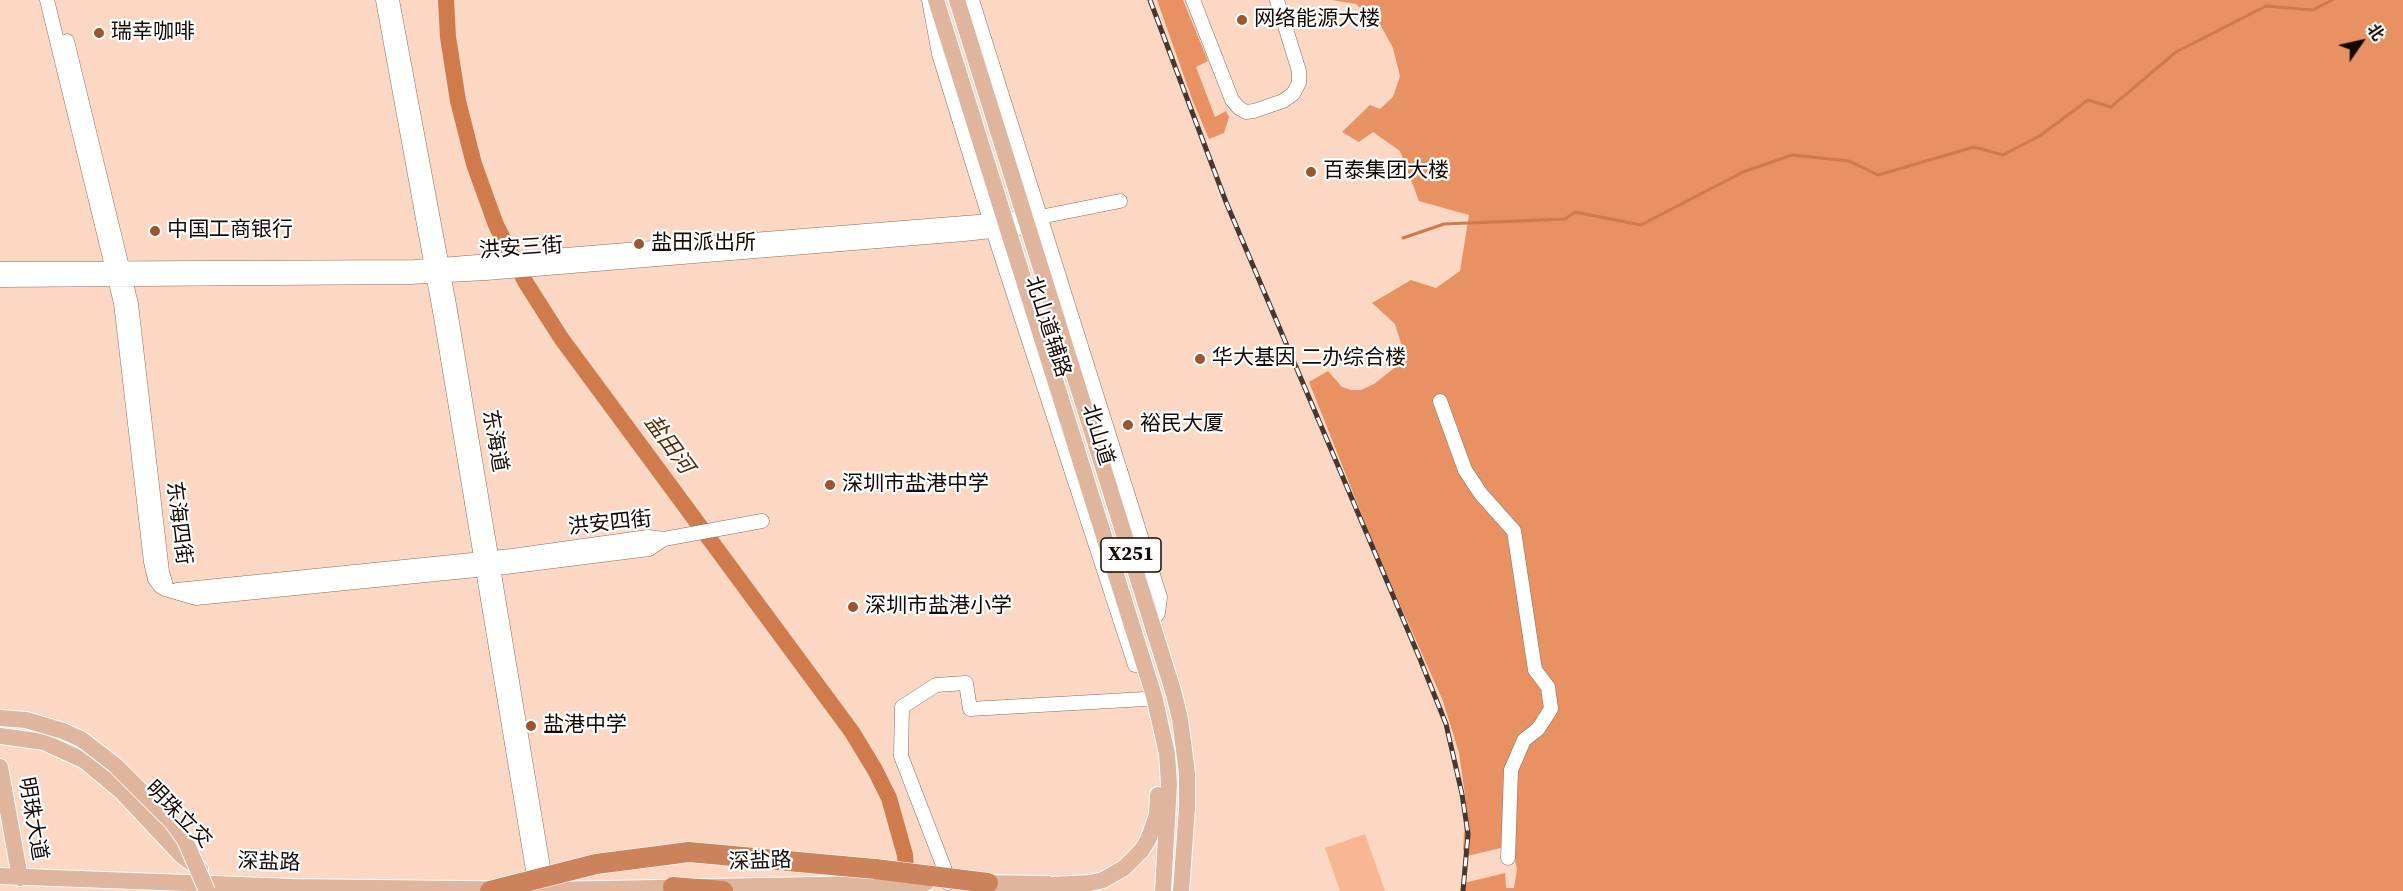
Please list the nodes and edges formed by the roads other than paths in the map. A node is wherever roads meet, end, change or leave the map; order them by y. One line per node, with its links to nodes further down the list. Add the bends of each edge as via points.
1 (47, 0): 15 (street, 东海四街)
2 (57, 0): 15 (street, 东海四街)
3 (929, 0): 12 (street, 北山道辅路, via 939,54)
4 (936, 0): 12 (main road, 北山道 / X251)
5 (957, 0): 11 (main road, 北山道 / X251)
6 (972, 0): 11 (street)
7 (1193, 0): 8 (street, via 1232,100 1246,112 1283,101 1299,83)
8 (1277, 0)
9 (388, 3): 14 (street, 东海道)
10 (1120, 201): 11 (street, 洪安三街)
11 (1031, 220): 12 (street, 洪安三街); 43 (main road, 北山道 / X251, via 1174,694 1186,756)
12 (999, 225): 14 (street, 洪安三街); 18 (street, 北山道辅路); 19 (main road, 北山道 / X251)
13 (0, 269): 15 (street, 洪安三街)
14 (438, 271): 15 (street, 洪安三街); 21 (street, 东海道)
15 (119, 274): 16 (street, 洪安三街); 22 (street, 东海四街, via 152,571 160,586)
16 (0, 280)
17 (1440, 401): 30 (street, via 1465,470 1514,531 1535,670 1548,687 1551,709 1538,729 1524,740 1511,770)
18 (1065, 452): 19 (main road); 24 (street, 北山道辅路)
19 (1090, 488): 23 (main road, 北山道 / X251)
20 (762, 521): 21 (street, 洪安四街, via 664,539 649,549)
21 (488, 564): 22 (street, 洪安四街, via 196,598); 38 (street, 东海道)
22 (172, 590)
23 (1125, 600): 24 (main road); 42 (main road, 北山道 / X251, via 1167,754)
24 (1135, 665): 25 (main road)
25 (1145, 699): 33 (street, via 970,709 966,683 936,685 902,707 901,756); 37 (main road, via 1158,782 1157,815 1149,840 1133,861 1103,880)
26 (0, 718): 39 (main road, bridge, via 63,730 115,765 172,822 185,840)
27 (0, 736): 35 (main road, 明珠立交, via 44,742 85,761 106,776 182,855 208,874 240,882)
28 (0, 767): 32 (main road, 明珠大道)
29 (0, 824): 32 (main road, 明珠大道)
30 (1509, 858)
31 (880, 874): 33 (main road, 深盐路); 33 (highway, via 923,875); 36 (main road, 深盐路); 40 (highway, bridge, via 689,852 596,864)
32 (10, 877): 35 (main road, 深盐路)
33 (946, 881): 34 (highway)
34 (988, 883): 37 (main road)
35 (293, 887): 38 (main road, 深盐路)
36 (673, 887): 38 (main road, 深盐路); 41 (highway)
37 (1055, 888)
38 (540, 890)
39 (207, 891)
40 (490, 891)
41 (723, 891)
42 (1163, 891)
43 (1181, 891)

